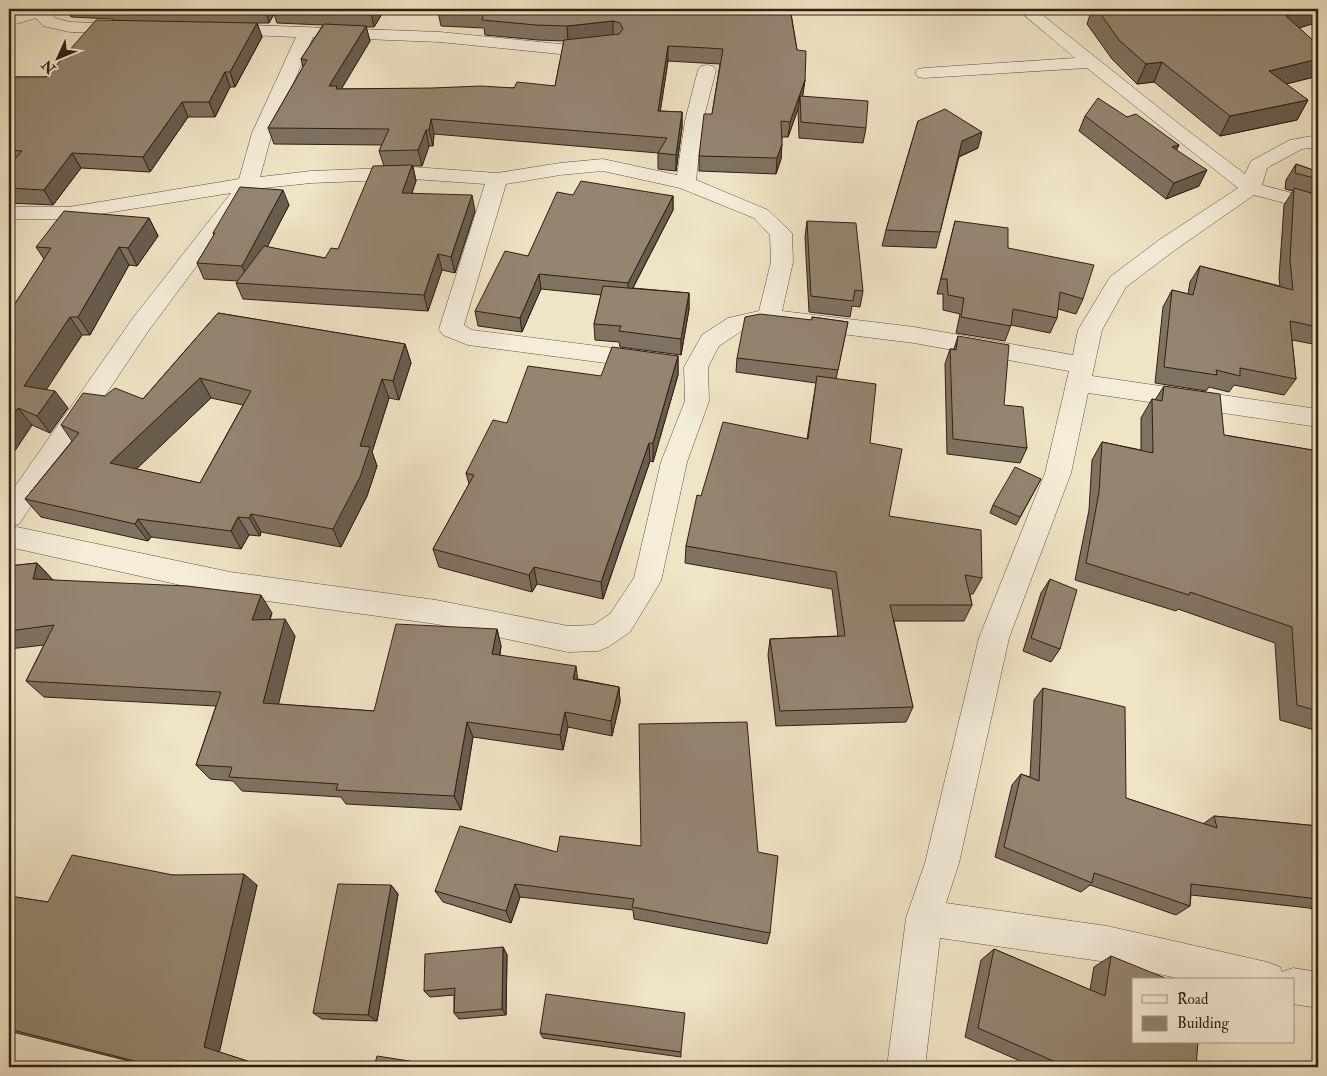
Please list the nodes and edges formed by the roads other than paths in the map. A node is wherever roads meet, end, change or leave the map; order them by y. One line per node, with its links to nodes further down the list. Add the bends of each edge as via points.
1 (1025, 9): 8 (street)
2 (40, 10): 3 (street); 4 (street, via 49,22 70,27)
3 (9, 21)
4 (148, 28)
5 (203, 28): 6 (street)
6 (306, 31): 7 (street, via 440,37 560,49); 14 (street, via 262,133)
7 (613, 43)
8 (1091, 62): 10 (street); 15 (street)
9 (707, 70): 13 (street, via 694,121)
10 (924, 73)
11 (1318, 142): 15 (street, via 1297,144 1258,165)
12 (497, 179): 13 (street, via 603,165); 14 (street, via 413,173 311,177); 19 (street, via 451,329 468,337)
13 (686, 183): 18 (street, via 761,214 781,233 782,262)
14 (248, 184): 17 (street, via 69,213); 22 (street, via 141,324)
15 (1250, 188): 16 (street); 20 (street, via 1118,282 1090,330)
16 (1318, 206)
17 (9, 213)
18 (769, 318): 19 (street, via 736,324); 20 (street, via 914,335)
19 (681, 365): 23 (street, via 697,401 674,462 647,581 620,623 598,638 568,639 436,612 230,584)
20 (1080, 374): 21 (street); 24 (street, via 1058,473 994,638 942,863)
21 (1318, 418)
22 (9, 516)
23 (9, 536)
24 (924, 918): 25 (street, via 1107,944); 28 (street)
25 (1258, 978)
26 (1294, 986): 27 (street)
27 (1318, 990)
28 (906, 1067)

